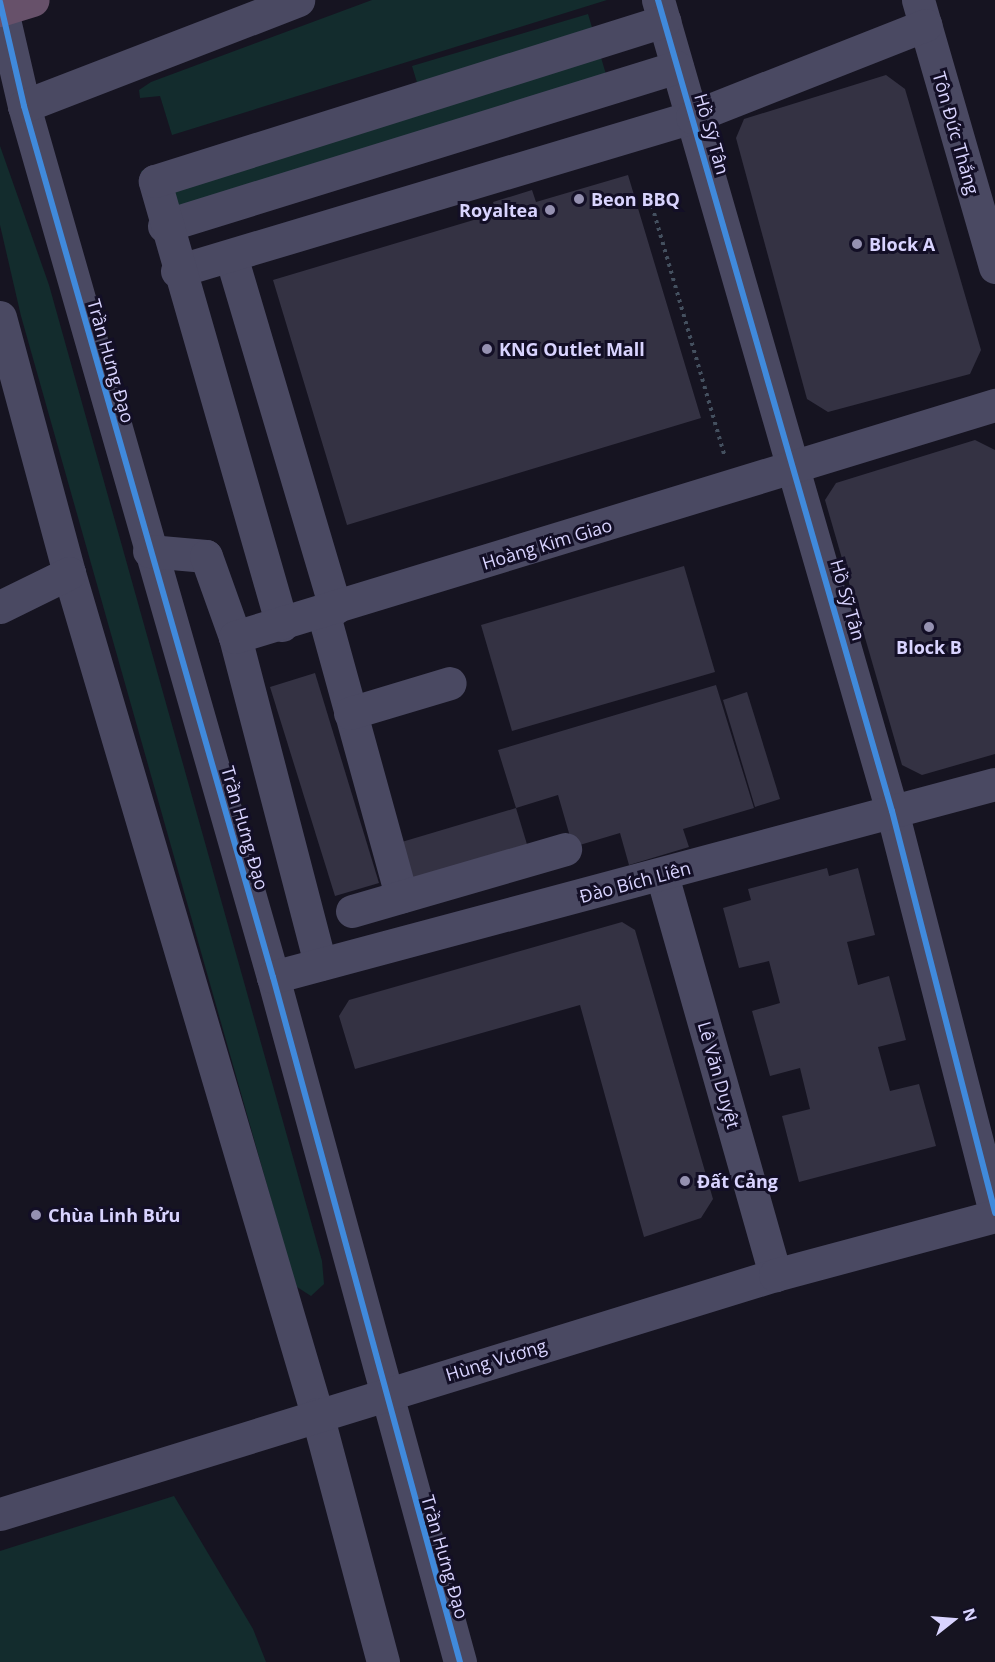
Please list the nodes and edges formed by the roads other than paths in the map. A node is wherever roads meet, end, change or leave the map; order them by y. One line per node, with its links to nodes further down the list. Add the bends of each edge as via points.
1 (298, 0): 6 (street)
2 (8, 5): 6 (street, Trần Hưng Đạo)
3 (661, 10): 5 (street, Hồ Sỹ Tân); 7 (street)
4 (921, 13): 8 (street); 13 (street, Tôn Đức Thắng)
5 (677, 67): 8 (street, Hồ Sỹ Tân); 9 (street)
6 (24, 106): 18 (street, Trần Hưng Đạo)
7 (363, 114): 9 (street); 11 (street, via 155,181)
8 (692, 117): 10 (street); 17 (street, Hồ Sỹ Tân)
9 (377, 160): 10 (street); 11 (street)
10 (393, 207): 12 (street)
11 (164, 226): 14 (street)
12 (231, 256): 14 (street); 21 (street)
13 (995, 267)
14 (177, 271): 22 (street)
15 (0, 317): 19 (street)
16 (995, 405): 17 (street, Hoàng Kim Giao)
17 (794, 469): 21 (street, Hoàng Kim Giao); 27 (street, Hồ Sỹ Tân)
18 (149, 551): 23 (street, via 206,556); 33 (street, Trần Hưng Đạo)
19 (69, 573): 20 (street); 37 (street)
20 (0, 607)
21 (329, 610): 22 (street, Hoàng Kim Giao); 25 (street)
22 (282, 625): 23 (street, Hoàng Kim Giao)
23 (236, 637): 32 (street)
24 (450, 683): 25 (street)
25 (350, 713): 30 (street)
26 (995, 784): 27 (street, Đào Bích Liên)
27 (892, 811): 29 (street, Đào Bích Liên); 34 (street, Hồ Sỹ Tân)
28 (565, 849): 30 (street)
29 (662, 875): 32 (street, Đào Bích Liên); 35 (street, Lê Văn Duyệt)
30 (401, 896): 31 (street)
31 (352, 910)
32 (320, 964): 33 (street, Đào Bích Liên)
33 (273, 977): 36 (street, Trần Hưng Đạo)
34 (995, 1214): 35 (street, Hùng Vương)
35 (775, 1275): 36 (street, Hùng Vương)
36 (383, 1394): 37 (street, Hùng Vương); 40 (street, Trần Hưng Đạo)
37 (317, 1414): 38 (street, Hùng Vương); 39 (street)
38 (0, 1514)
39 (383, 1662)
40 (460, 1662)

